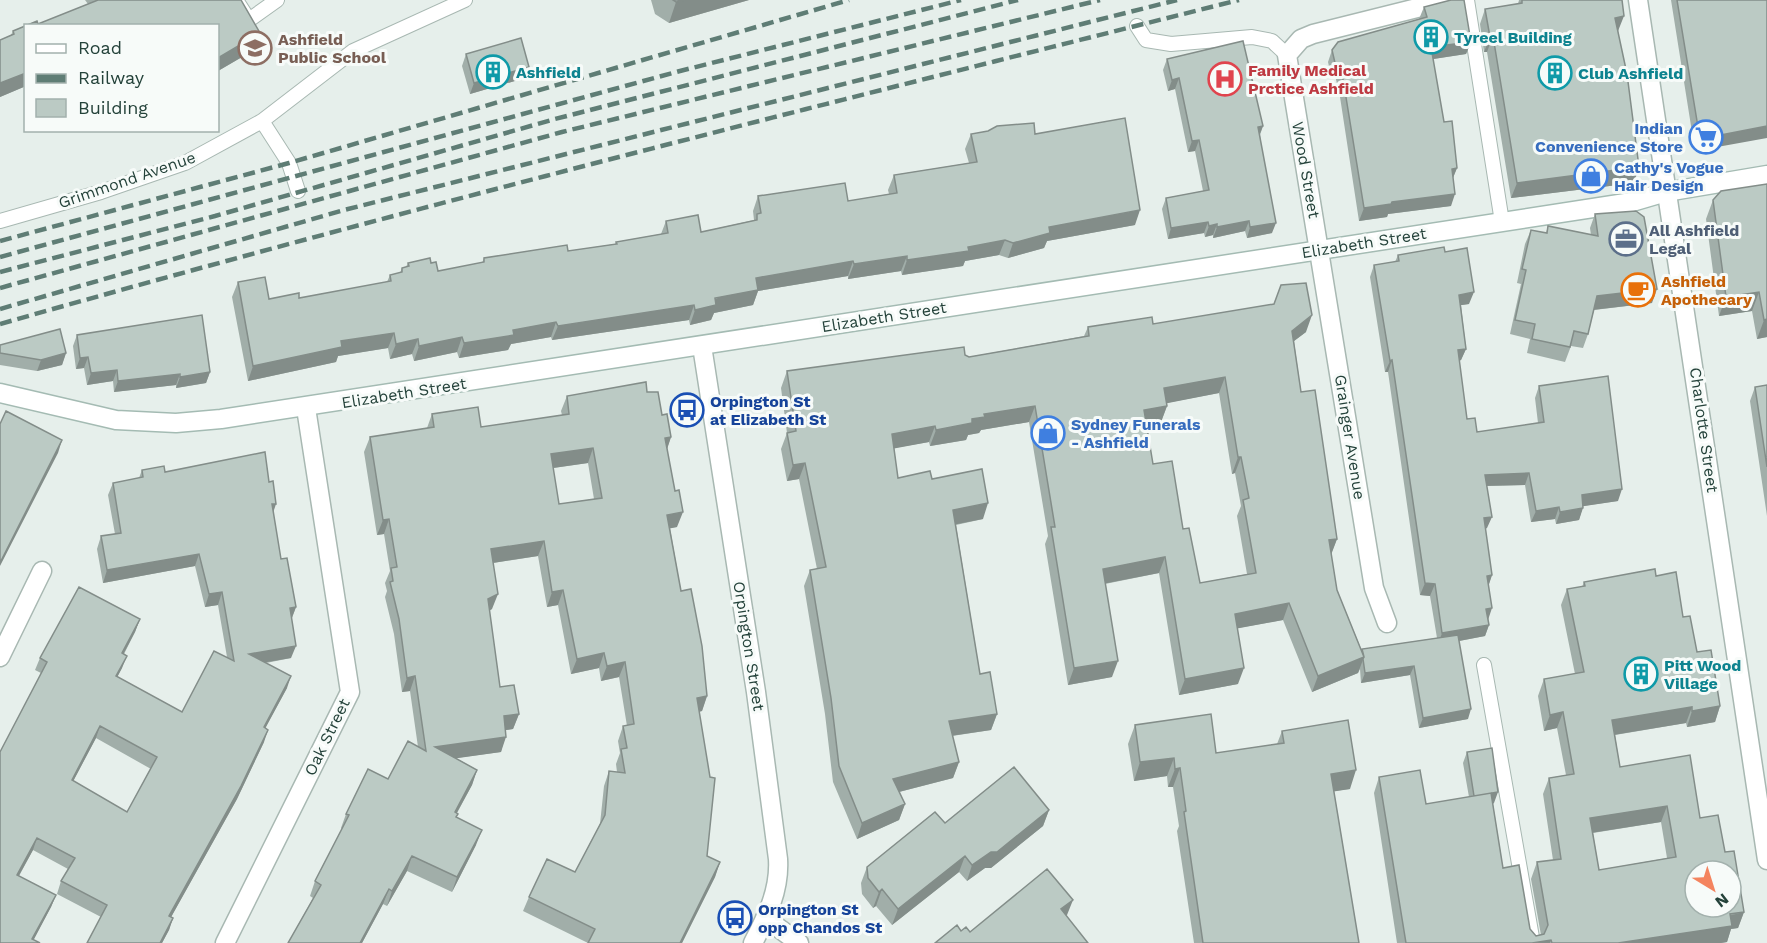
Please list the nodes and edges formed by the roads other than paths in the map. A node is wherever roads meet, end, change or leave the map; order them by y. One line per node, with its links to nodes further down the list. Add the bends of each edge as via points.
1 (236, 0): 2 (lane, via 249,20)
2 (277, 0)
3 (465, 0): 9 (lane, Grimmond Avenue, via 354,51)
4 (1449, 0): 8 (street, via 1313,34 1301,39)
5 (1467, 0): 14 (lane)
6 (1638, 0): 12 (street, Charlotte Street)
7 (1137, 26): 8 (lane, via 1146,40 1171,44 1252,37 1272,41)
8 (1287, 55): 15 (street, Wood Street)
9 (262, 121): 11 (lane, via 289,163); 13 (lane, Grimmond Avenue, via 185,163)
10 (1767, 175): 12 (street, Elizabeth Street)
11 (298, 191)
12 (1666, 192): 14 (street, Elizabeth Street, via 1632,202); 23 (street, Charlotte Street)
13 (0, 221)
14 (1502, 222): 15 (street, Elizabeth Street)
15 (1319, 250): 16 (street, Elizabeth Street); 20 (street, Grainger Avenue, via 1374,588)
16 (702, 346): 18 (street, Elizabeth Street); 24 (street, Orpington Street, via 778,859 779,875)
17 (0, 393): 18 (street, Elizabeth Street, via 116,420 145,422 176,423)
18 (306, 408): 25 (street, Oak Street, via 350,692)
19 (42, 571): 21 (street)
20 (1387, 623)
21 (0, 657)
22 (1484, 665): 28 (lane)
23 (1767, 860)
24 (765, 918): 26 (street, Orpington Street); 27 (street)
25 (225, 943)
26 (753, 943)
27 (799, 943)
28 (1533, 943)

